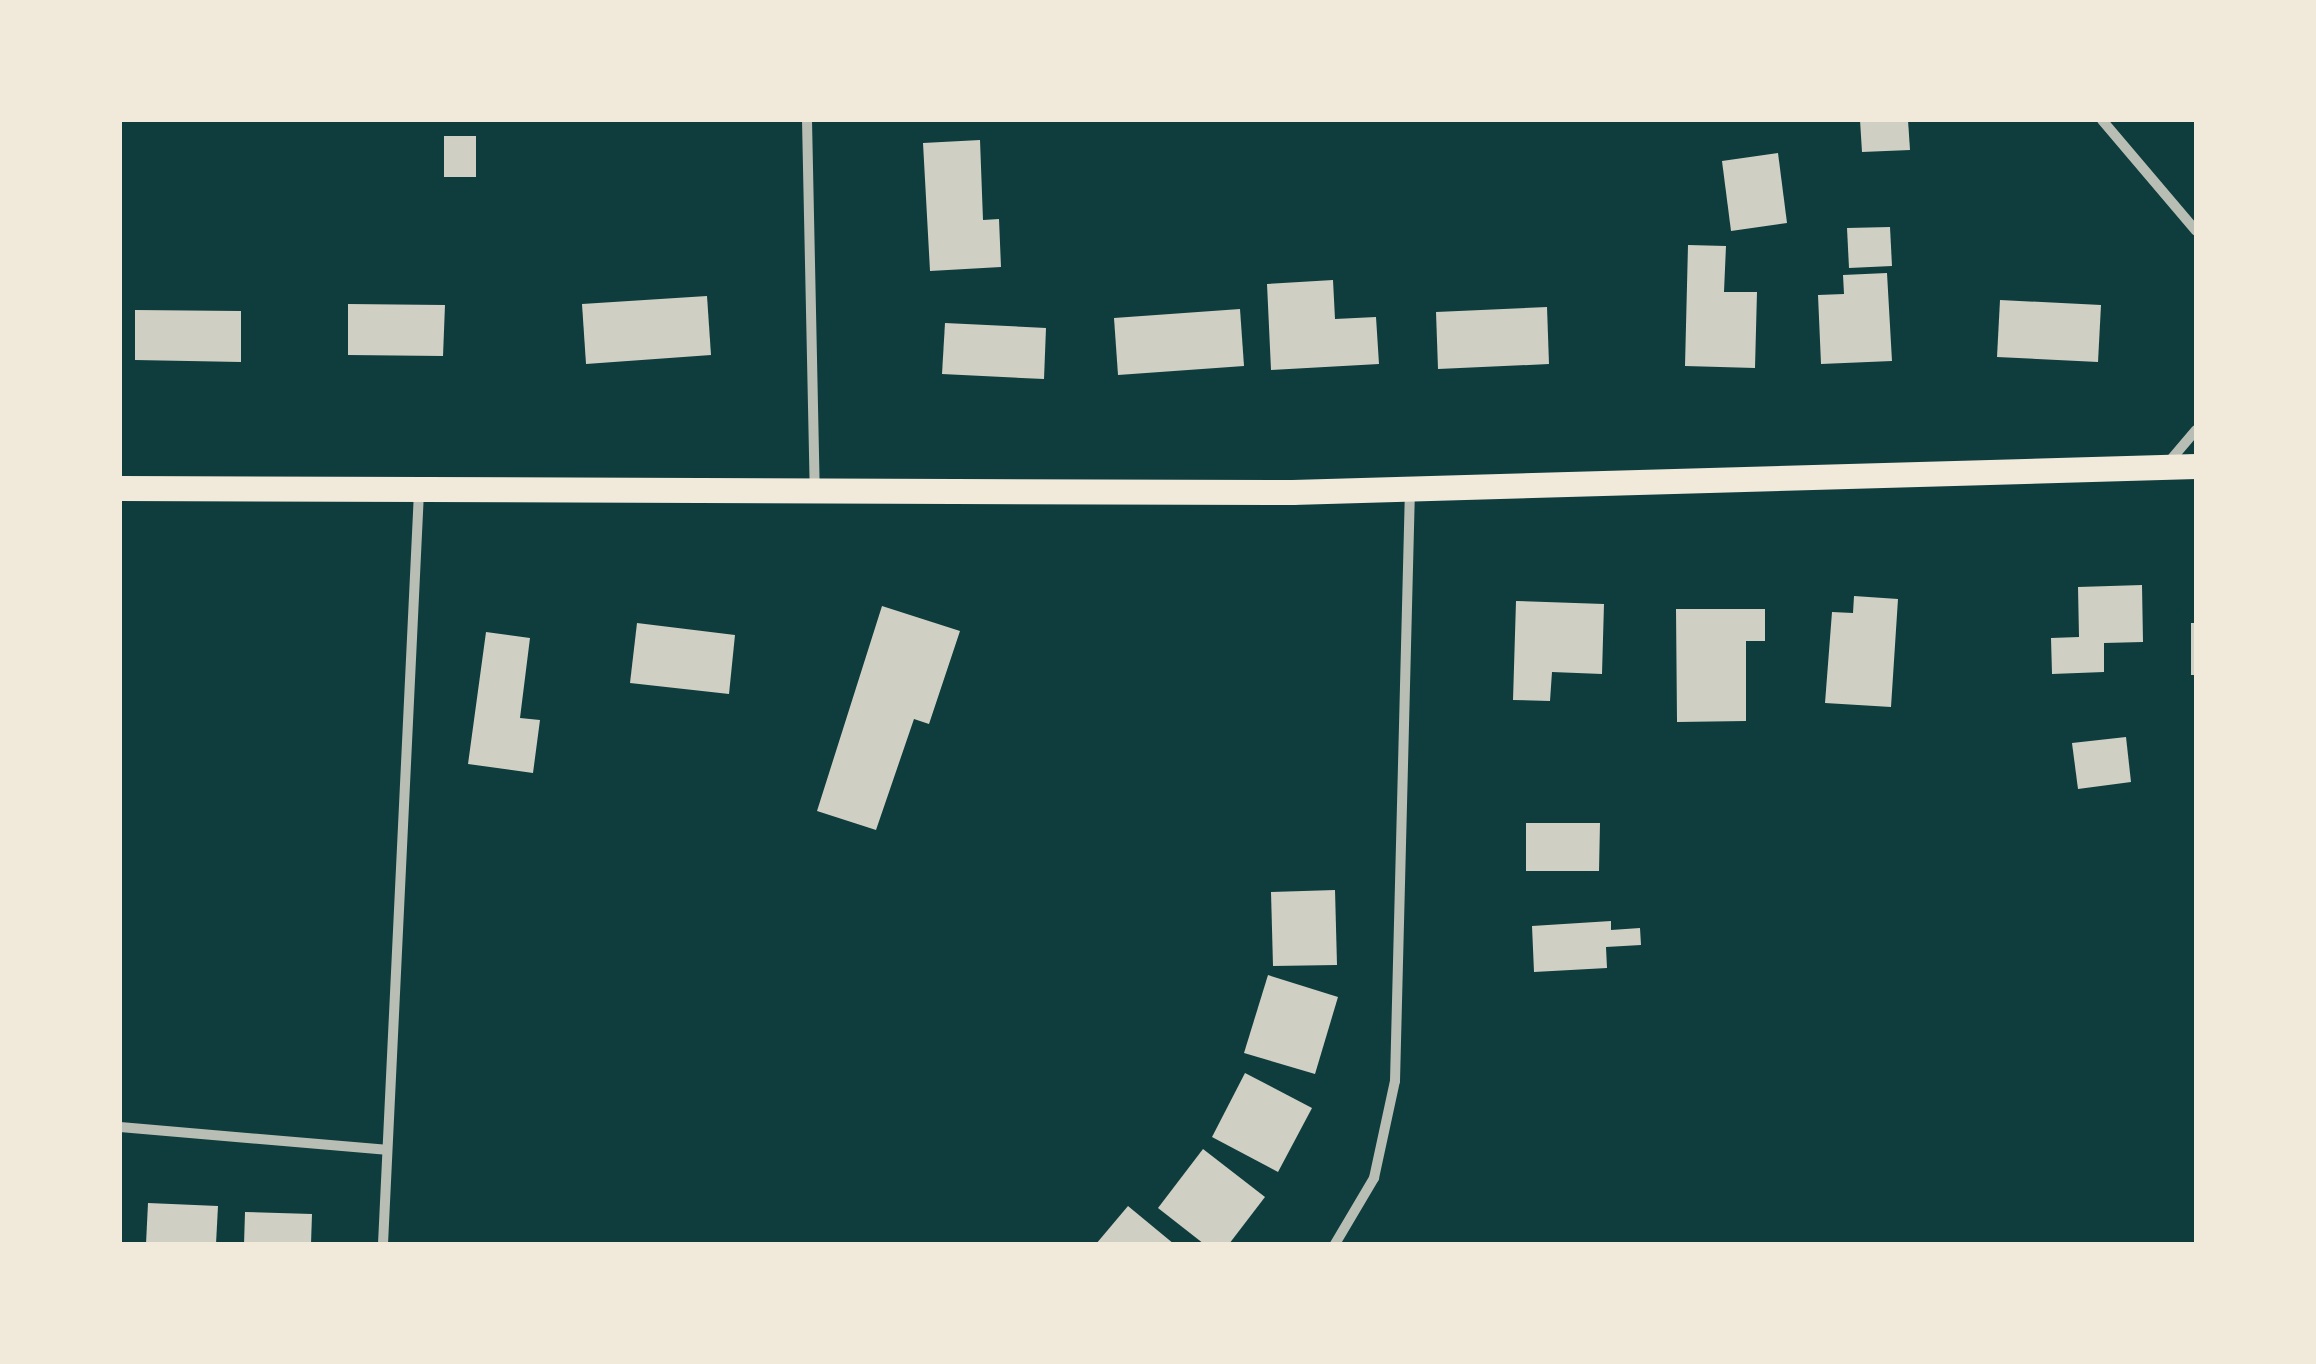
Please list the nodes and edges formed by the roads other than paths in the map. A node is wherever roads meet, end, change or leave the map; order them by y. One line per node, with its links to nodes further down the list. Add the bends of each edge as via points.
1 (807, 120): 10 (street)
2 (2102, 120): 3 (street)
3 (2196, 231)
4 (2196, 430): 6 (street)
5 (2196, 466): 6 (main road)
6 (2164, 467): 8 (main road)
7 (120, 488): 9 (main road)
8 (1410, 489): 10 (main road); 14 (street, via 1396,1081 1374,1178)
9 (418, 490): 10 (main road); 12 (street)
10 (815, 490)
11 (120, 1128): 12 (street)
12 (386, 1150): 13 (street)
13 (383, 1244)
14 (1334, 1244)

